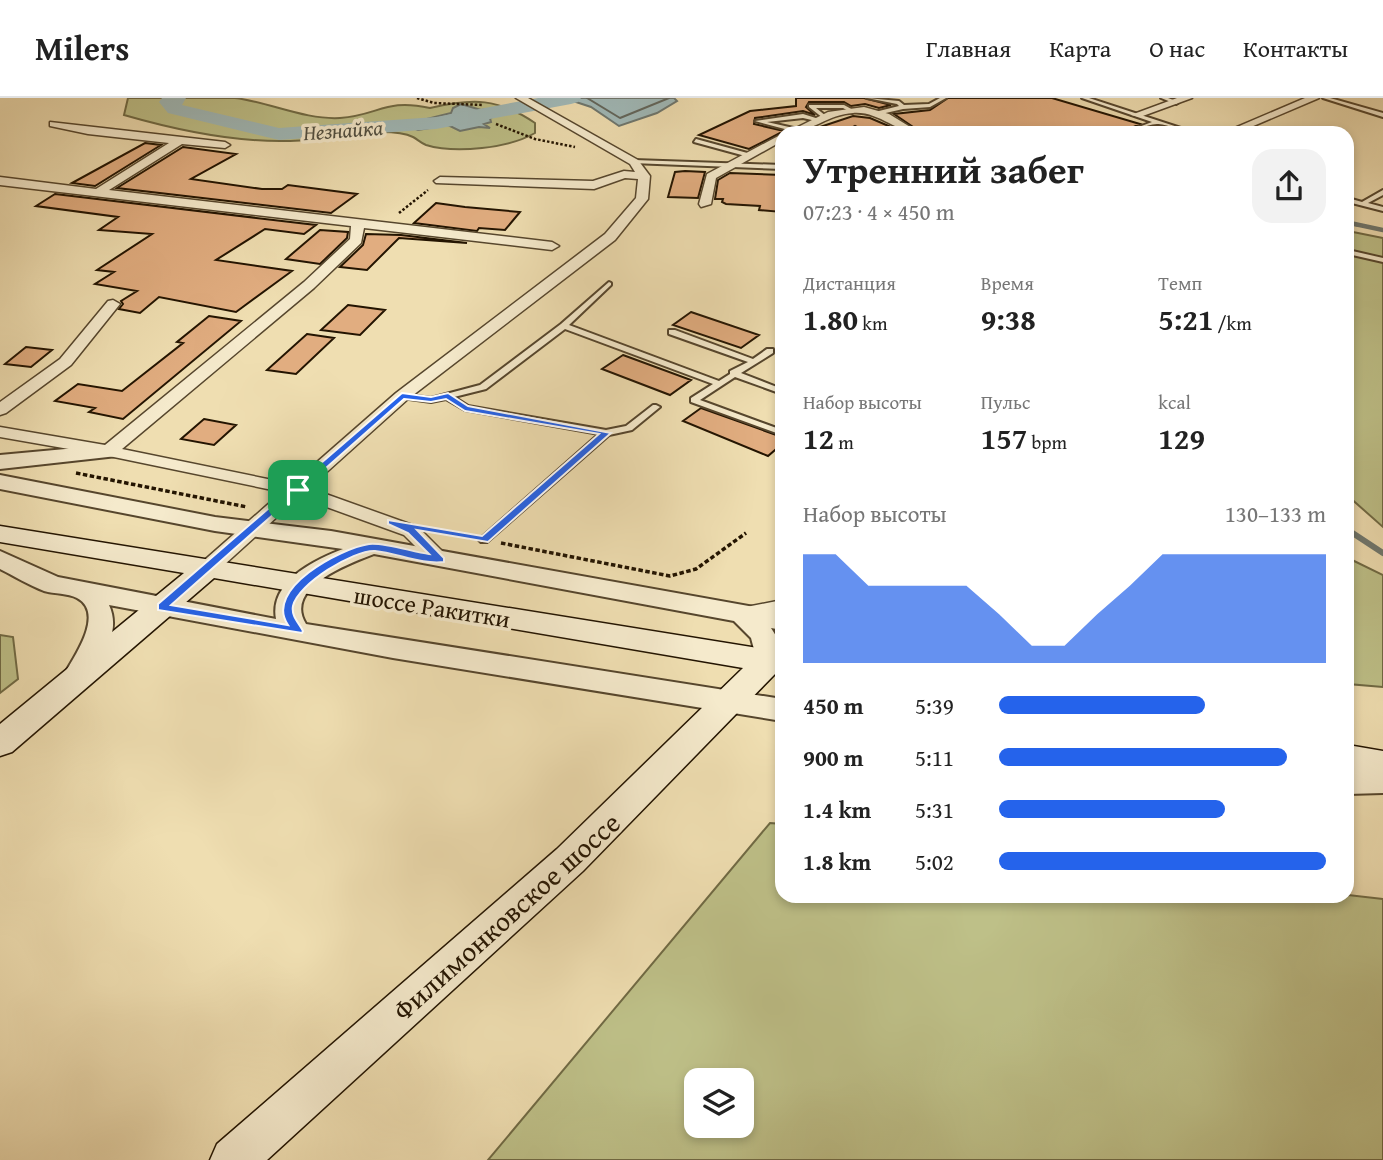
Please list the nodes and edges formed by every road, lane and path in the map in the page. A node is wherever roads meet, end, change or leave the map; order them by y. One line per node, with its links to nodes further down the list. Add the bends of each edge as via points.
1 (417, 98): 10 (path, via 428,104)
2 (521, 98): 31 (street)
3 (944, 98): 11 (lane, via 930,105)
4 (1084, 98): 13 (lane)
5 (1163, 98): 8 (lane)
6 (1314, 98): 24 (street)
7 (1325, 98): 14 (lane)
8 (1182, 100): 13 (street)
9 (866, 102): 11 (lane); 12 (street); 15 (street, via 852,111)
10 (483, 105)
11 (903, 107): 12 (lane)
12 (877, 113): 21 (street)
13 (1136, 115): 16 (lane)
14 (1383, 115)
15 (820, 118): 19 (lane, via 758,121); 20 (street)
16 (1156, 122): 22 (lane); 23 (lane)
17 (54, 124): 25 (street)
18 (496, 124): 29 (path)
19 (775, 126)
20 (805, 126)
21 (902, 126)
22 (1145, 126)
23 (1169, 126)
24 (1245, 126)
25 (181, 140): 28 (street); 37 (street)
26 (696, 141): 30 (lane)
27 (775, 141): 30 (street)
28 (225, 145)
29 (576, 148)
30 (749, 155): 32 (street)
31 (634, 162): 32 (lane); 34 (street)
32 (730, 166): 33 (lane); 40 (street, via 711,176)
33 (775, 167)
34 (644, 176): 36 (street, via 624,174 594,185); 57 (street, via 642,199 610,237)
35 (0, 181): 37 (street)
36 (440, 181): 44 (path)
37 (100, 191): 43 (street)
38 (1383, 192): 41 (lane)
39 (1354, 202): 41 (lane)
40 (705, 204)
41 (1363, 204): 42 (lane)
42 (1383, 209)
43 (358, 224): 44 (street); 64 (street, via 355,240 309,285)
44 (381, 227): 45 (street)
45 (552, 246)
46 (1354, 253): 47 (lane)
47 (1383, 260)
48 (609, 284): 50 (lane)
49 (113, 304): 60 (street, via 66,362)
50 (564, 326): 55 (lane); 58 (lane, via 483,387)
51 (673, 332): 53 (lane)
52 (769, 351): 53 (lane)
53 (752, 361): 54 (lane)
54 (733, 373): 55 (lane); 56 (lane)
55 (718, 383): 61 (lane, via 694,400)
56 (775, 388)
57 (402, 396): 58 (lane, via 431,400); 68 (street)
58 (448, 396): 63 (lane, via 465,408)
59 (656, 407): 63 (lane, via 629,428)
60 (0, 410)
61 (775, 430)
62 (0, 432): 64 (street)
63 (606, 433): 73 (lane)
64 (109, 451): 65 (street); 68 (street)
65 (0, 462)
66 (70, 472): 69 (path)
67 (0, 482): 69 (street)
68 (298, 490): 69 (street); 70 (street)
69 (250, 518): 74 (street); 77 (street)
70 (391, 522): 73 (path); 76 (street, via 411,531)
71 (746, 533): 73 (path, via 696,569 670,576)
72 (0, 534): 77 (main road, шоссе Ракитки)
73 (484, 540)
74 (371, 547): 76 (street); 78 (street, via 332,563)
75 (0, 559): 79 (street, via 51,584)
76 (440, 560): 82 (street)
77 (206, 570): 78 (main road, шоссе Ракитки); 80 (main road)
78 (299, 585): 84 (street, via 288,606 289,618); 86 (main road, шоссе Ракитки)
79 (86, 591): 80 (street); 88 (street, via 97,602 102,620 95,647)
80 (162, 607): 84 (street); 88 (main road)
81 (775, 608): 82 (street)
82 (741, 614): 83 (street); 85 (street, via 755,624)
83 (775, 620)
84 (298, 631): 89 (street)
85 (775, 653)
86 (775, 657)
87 (775, 660): 89 (main road, Филимонковское шоссе)
88 (75, 680): 91 (main road)
89 (731, 702): 90 (street); 98 (main road, Филимонковское шоссе, via 570,860)
90 (775, 709)
91 (0, 743)
92 (1354, 747): 93 (street)
93 (1383, 756)
94 (1354, 759): 95 (main road)
95 (1383, 764)
96 (1383, 780): 97 (street)
97 (1354, 782)
98 (233, 1160)

